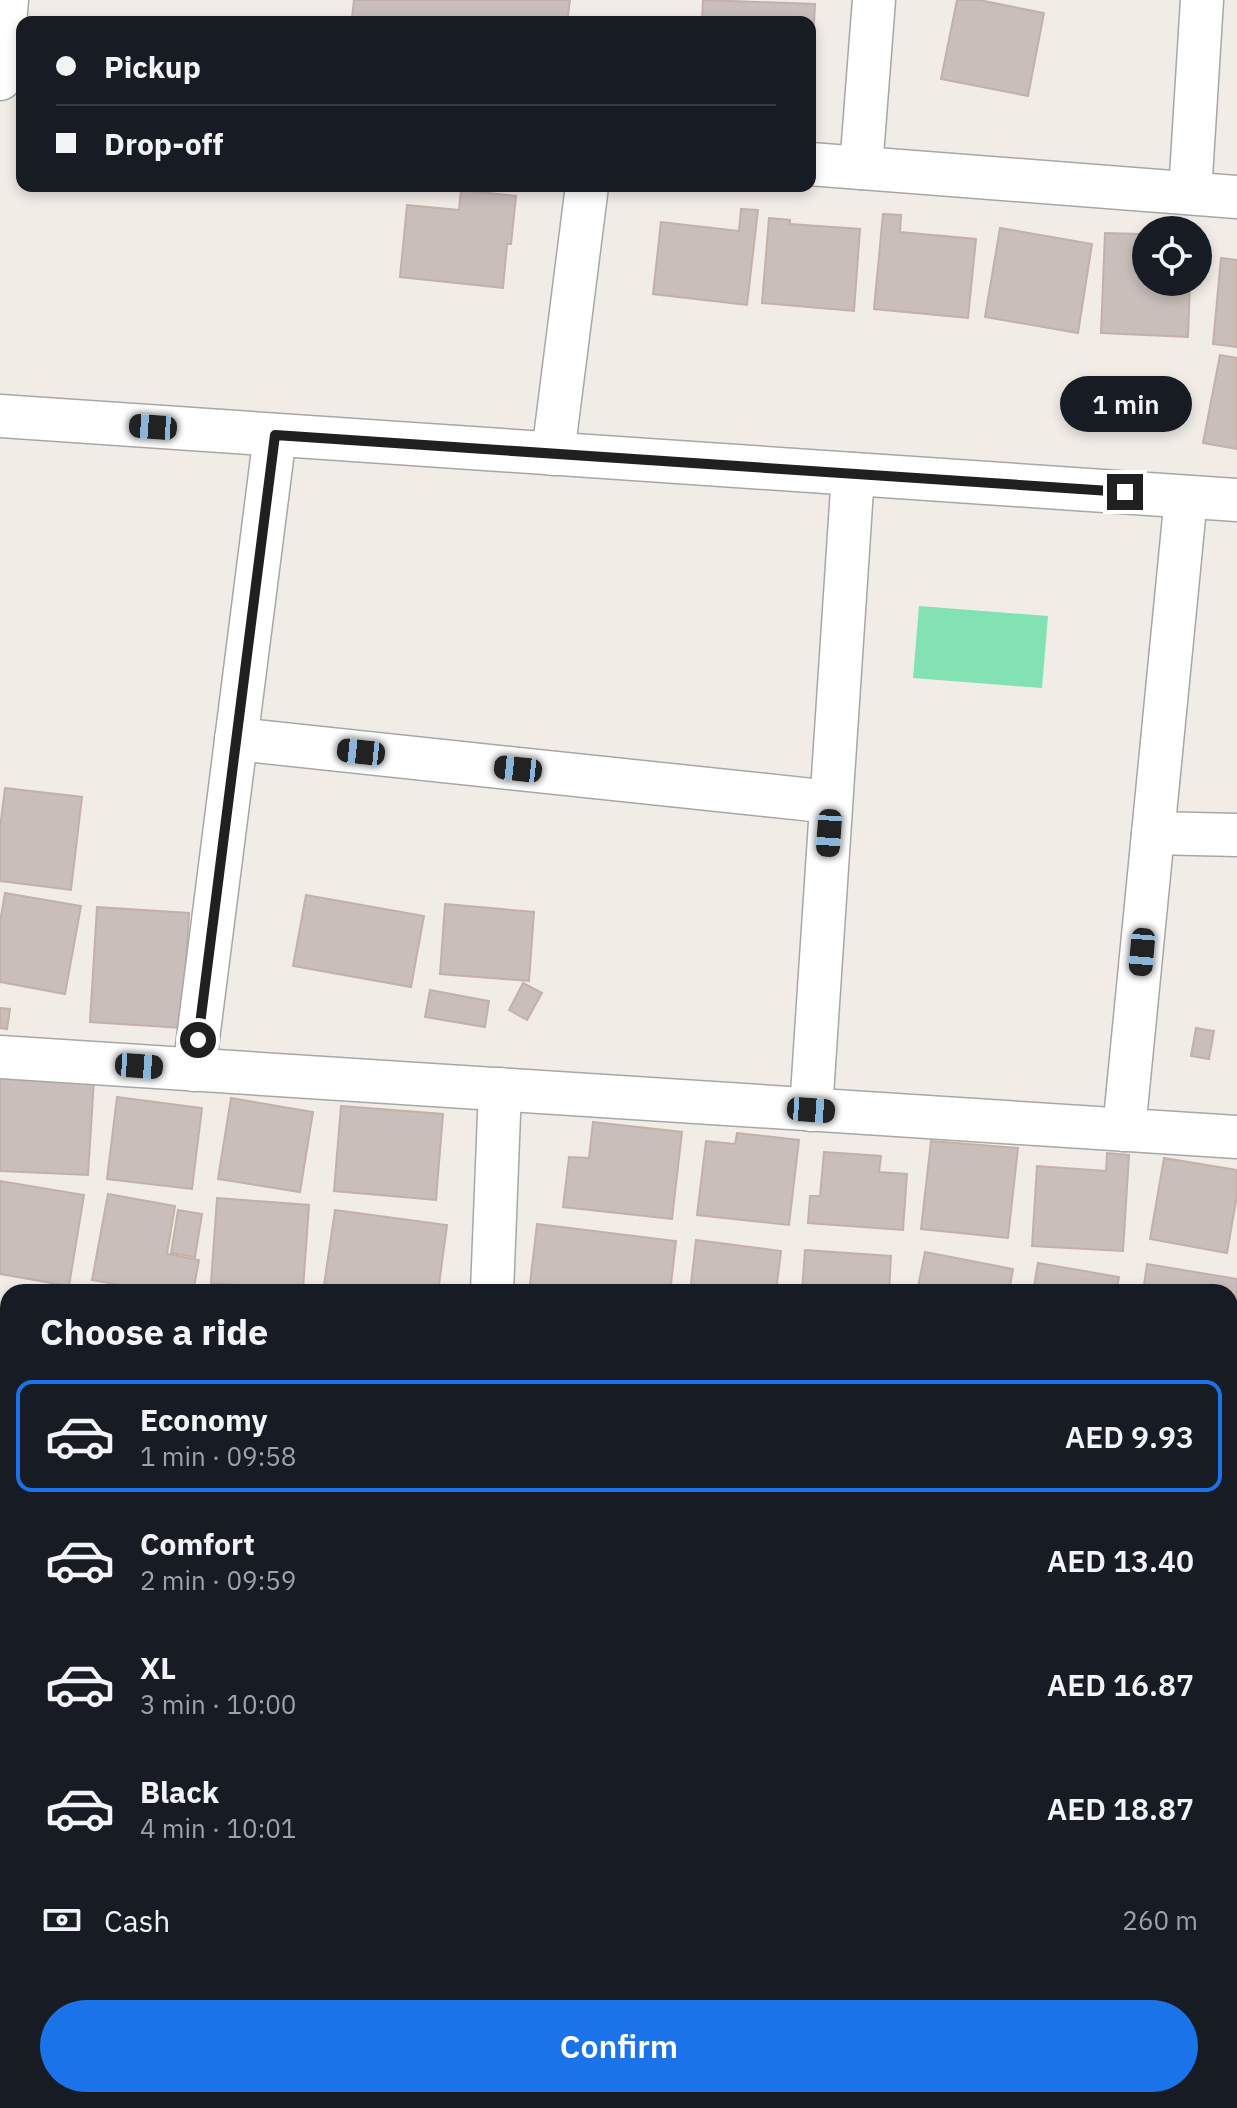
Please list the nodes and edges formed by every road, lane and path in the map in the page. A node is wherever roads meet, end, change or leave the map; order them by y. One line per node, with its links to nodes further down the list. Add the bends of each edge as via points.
1 (7, 0): 4 (street)
2 (874, 0): 6 (street)
3 (1202, 0): 8 (street)
4 (0, 79)
5 (816, 164): 6 (street)
6 (861, 168): 8 (street)
7 (586, 192): 12 (street)
8 (1190, 193): 9 (street)
9 (1237, 197)
10 (0, 416): 11 (street)
11 (275, 435): 12 (street); 16 (street)
12 (553, 454): 13 (street)
13 (853, 474): 14 (street); 17 (street)
14 (1186, 497): 15 (street); 18 (street)
15 (1237, 500)
16 (236, 739): 17 (street); 21 (street)
17 (831, 802): 23 (street)
18 (1153, 833): 19 (street); 24 (street)
19 (1237, 835)
20 (0, 1057): 21 (street)
21 (194, 1070): 22 (street)
22 (500, 1089): 23 (street); 26 (street)
23 (811, 1110): 24 (street)
24 (1124, 1130): 25 (street)
25 (1237, 1137)
26 (492, 1284)

